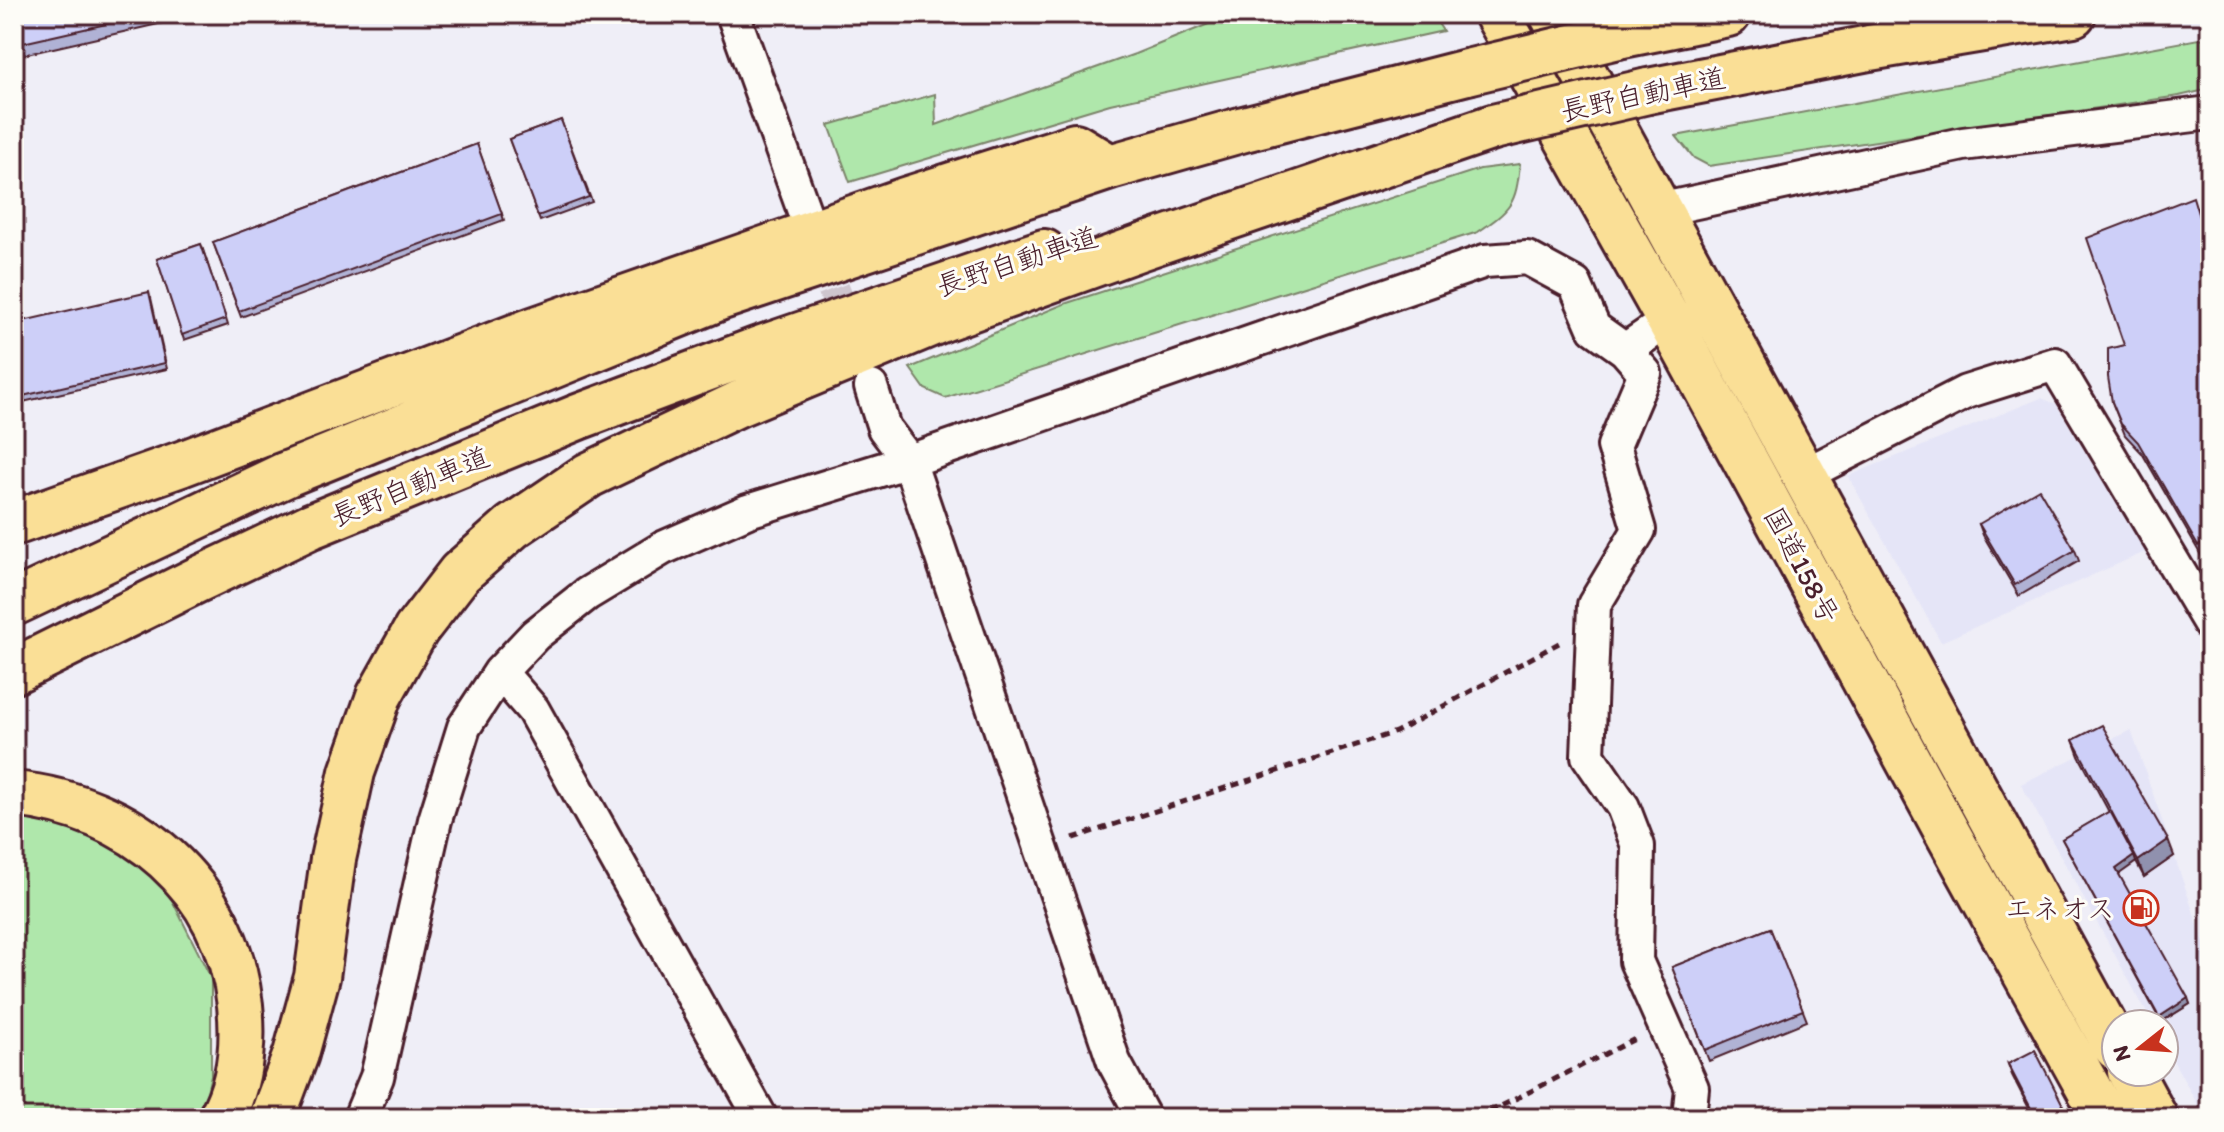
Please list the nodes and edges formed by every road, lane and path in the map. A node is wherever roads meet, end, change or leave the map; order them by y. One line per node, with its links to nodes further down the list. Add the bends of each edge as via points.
1 (733, 14): 11 (street)
2 (1468, 14): 12 (highway)
3 (1497, 14): 12 (highway, 国道158号)
4 (1552, 14): 10 (highway, 国道158号)
5 (1728, 14): 9 (highway, 長野自動車道, bridge, via 1467,72)
6 (2073, 14): 8 (highway, 長野自動車道, bridge, via 1648,91)
7 (2210, 113): 10 (street, via 1963,144)
8 (1493, 127): 22 (highway, 長野自動車道, via 1130,224 759,349 311,526); 30 (highway, via 945,318 738,404 589,475 512,527 460,573 416,630 379,696 352,772 333,859 317,977)
9 (1110, 167): 18 (highway, via 1075,146 905,200 533,330); 19 (highway, 長野自動車道, via 719,298 287,474)
10 (1659, 210): 17 (highway, 国道158号)
11 (804, 211)
12 (1622, 239): 13 (highway, 国道158号)
13 (1669, 320): 14 (street); 36 (highway, 国道158号)
14 (1625, 350): 16 (street, via 1594,328 1575,284 1527,258 1485,261); 21 (street, via 1645,373 1614,446 1639,530 1594,605)
15 (871, 387): 16 (street, via 884,428)
16 (909, 461): 23 (street, via 748,511 663,548 587,594 535,635); 25 (street)
17 (1804, 475): 20 (street, via 1966,392 2055,364); 26 (highway, 国道158号)
18 (14, 523)
19 (14, 603)
20 (2210, 624)
21 (1593, 625): 25 (path, via 1396,732); 27 (street, via 1588,756 1623,807 1638,846 1636,961)
22 (14, 671)
23 (500, 672): 31 (street, via 464,727 435,820 377,1077); 32 (street, via 533,710)
24 (14, 794): 29 (highway, via 71,804 144,840 174,865 215,919 229,953 242,1027 239,1069)
25 (1041, 848): 33 (street, via 1114,1062)
26 (2100, 1018)
27 (1664, 1024): 34 (path); 35 (street, via 1692,1088)
28 (2139, 1088): 37 (highway)
29 (221, 1118)
30 (272, 1118)
31 (360, 1118)
32 (761, 1118)
33 (1144, 1118)
34 (1477, 1118)
35 (1689, 1118)
36 (2105, 1118)
37 (2155, 1118)

